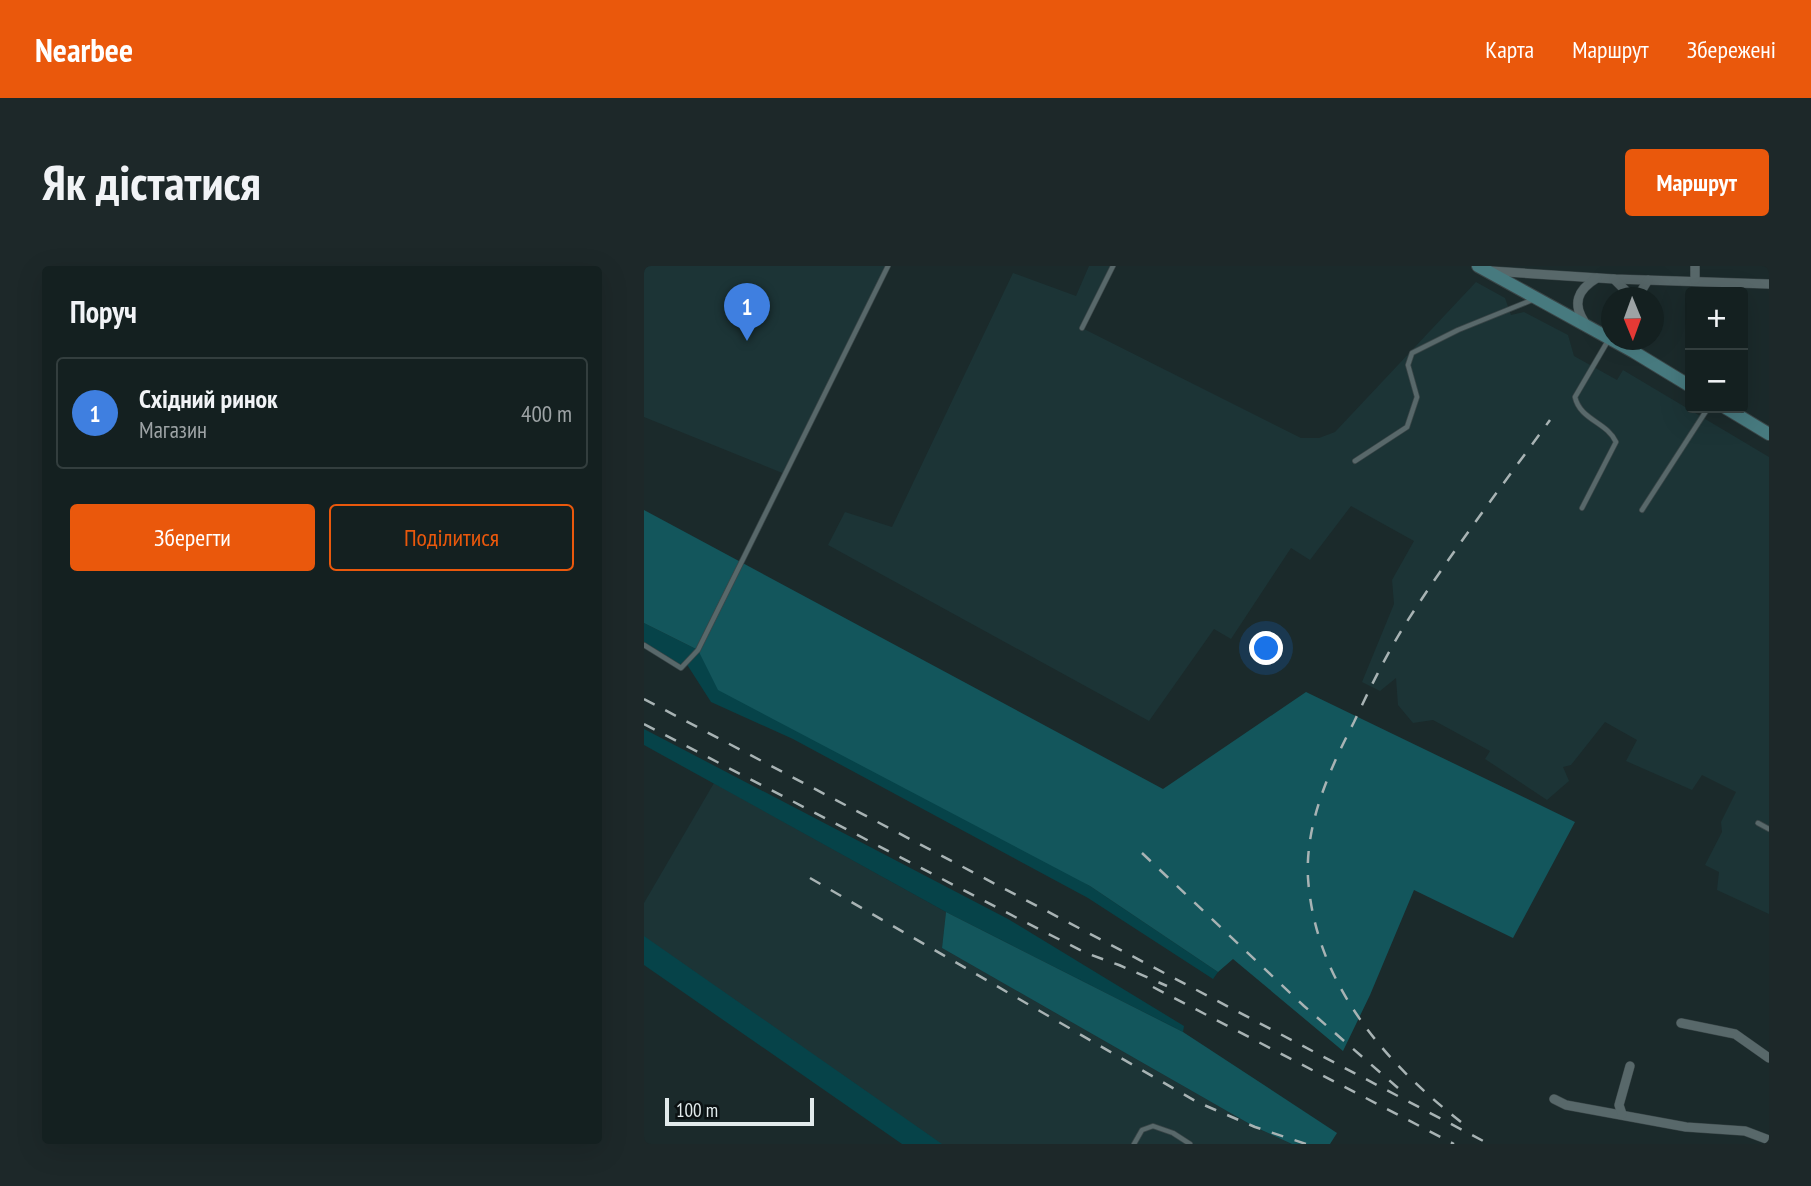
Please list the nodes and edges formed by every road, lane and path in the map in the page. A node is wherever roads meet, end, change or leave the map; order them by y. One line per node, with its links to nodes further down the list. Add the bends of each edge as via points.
1 (888, 266): 26 (lane, via 698,650 681,668)
2 (1113, 266): 14 (lane)
3 (1695, 266): 9 (street)
4 (1482, 268): 5 (street); 13 (street)
5 (1581, 271): 6 (street)
6 (1598, 278): 7 (street); 16 (street, via 1578,297 1578,312)
7 (1614, 279): 8 (street); 11 (street)
8 (1648, 280): 9 (street); 12 (street)
9 (1695, 281): 10 (street)
10 (1769, 284)
11 (1622, 287)
12 (1644, 287)
13 (1536, 298): 15 (street); 23 (lane, via 1412,353 1408,365 1417,397 1407,427)
14 (1082, 328)
15 (1601, 331)
16 (1601, 331)
17 (1601, 334): 24 (lane, via 1575,397 1584,415 1612,433 1616,442)
18 (1637, 350): 19 (street)
19 (1685, 383)
20 (1705, 413): 25 (lane)
21 (1734, 413): 22 (street)
22 (1769, 434)
23 (1354, 461)
24 (1582, 508)
25 (1642, 510)
26 (644, 645)
27 (1758, 823): 28 (lane)
28 (1769, 829)
29 (1681, 1023): 30 (street, via 1735,1034)
30 (1769, 1058)
31 (1630, 1066): 33 (street, via 1619,1105)
32 (1554, 1099): 33 (street)
33 (1622, 1114): 34 (street, via 1686,1127 1745,1131)
34 (1769, 1140)
35 (1134, 1144): 36 (lane, via 1142,1130 1153,1126)
36 (1190, 1144)

